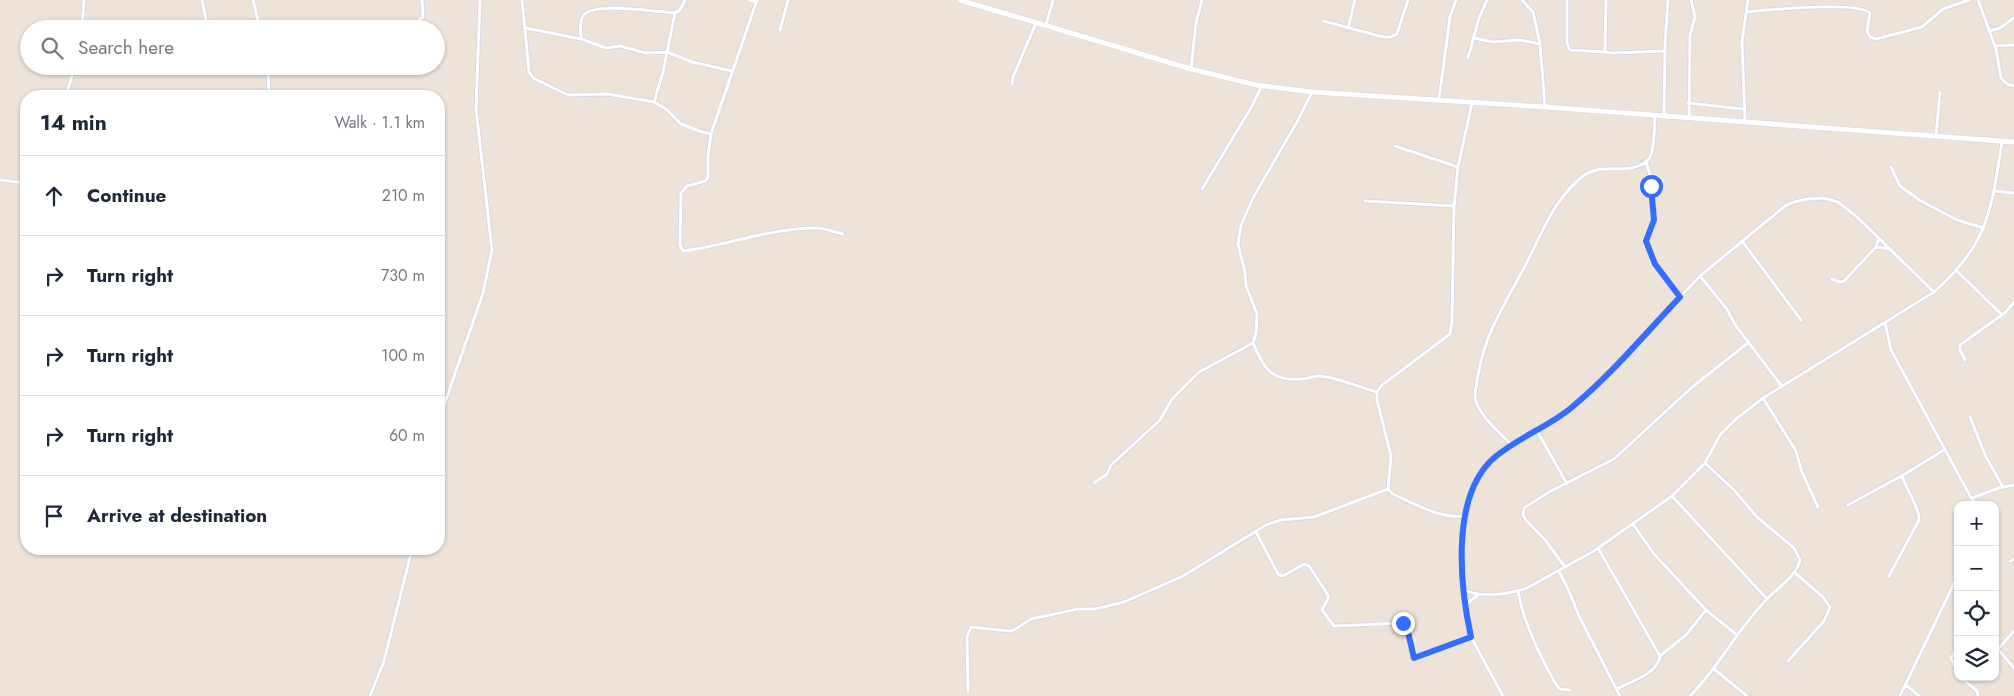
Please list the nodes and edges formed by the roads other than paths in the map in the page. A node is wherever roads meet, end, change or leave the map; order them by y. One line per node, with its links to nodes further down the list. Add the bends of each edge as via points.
1 (84, 0): 29 (street)
2 (202, 0): 30 (street)
3 (253, 0): 31 (street)
4 (422, 0): 32 (street, via 423,18)
5 (480, 0): 106 (street, via 476,109 492,250 483,293)
6 (522, 0): 36 (street)
7 (685, 0): 27 (street)
8 (749, 0): 25 (street)
9 (788, 0): 38 (street)
10 (960, 0): 34 (main road)
11 (1053, 0): 35 (street)
12 (1202, 0): 49 (street)
13 (1355, 0): 37 (street)
14 (1408, 0): 37 (street, via 1397,34 1383,37)
15 (1456, 0): 60 (street, via 1450,17)
16 (1486, 0): 40 (street)
17 (1522, 0): 42 (street, via 1533,12)
18 (1567, 0): 47 (street, via 1566,43 1570,50)
19 (1606, 0): 47 (street)
20 (1668, 0): 45 (street)
21 (1691, 0): 63 (street, via 1695,16 1690,35)
22 (1748, 0): 26 (street)
23 (1969, 0): 26 (street, via 1943,9 1922,27 1876,39 1867,31 1870,15 1865,9 1815,7)
24 (1978, 0): 39 (street)
25 (757, 1): 50 (street)
26 (1746, 12): 65 (street, via 1742,41)
27 (675, 14): 41 (street, via 596,8 584,15 581,21); 46 (street)
28 (2014, 18): 39 (street)
29 (83, 20)
30 (206, 20)
31 (258, 20)
32 (420, 20)
33 (1323, 21): 37 (street)
34 (1036, 23): 35 (main road); 53 (street)
35 (1046, 26): 49 (main road)
36 (526, 28): 41 (street); 61 (street, via 529,72 533,78 568,95 608,94)
37 (1348, 28)
38 (780, 30)
39 (1989, 31): 44 (street)
40 (1474, 38): 42 (street); 48 (street)
41 (581, 40): 46 (street, via 606,48 620,46 646,53)
42 (1540, 44): 64 (street)
43 (2014, 45): 44 (street)
44 (1995, 46): 55 (street, via 2001,78)
45 (1665, 51): 47 (street); 67 (street)
46 (668, 52): 50 (street, via 692,62); 61 (street)
47 (1604, 52)
48 (1468, 58)
49 (1191, 69): 54 (main road)
50 (732, 70): 70 (street)
51 (72, 75): 56 (street)
52 (269, 75): 57 (street)
53 (1012, 84)
54 (1263, 85): 58 (main road); 80 (street)
55 (2014, 86)
56 (68, 90)
57 (270, 90)
58 (1312, 92): 60 (main road); 101 (street, via 1241,224 1238,244 1246,272 1246,286 1257,314)
59 (1940, 92): 71 (street)
60 (1439, 99): 62 (main road)
61 (654, 102): 70 (street, via 681,124)
62 (1473, 102): 64 (main road); 76 (street)
63 (1688, 103): 65 (street); 68 (street)
64 (1546, 107): 66 (main road)
65 (1743, 109): 69 (street)
66 (1655, 116): 67 (main road); 75 (street, via 1652,152)
67 (1664, 116): 68 (main road)
68 (1689, 118): 69 (main road)
69 (1745, 122): 71 (main road)
70 (711, 134): 86 (street, via 708,178 687,186 682,193 680,244 683,251 769,232 818,228)
71 (1936, 137): 72 (main road)
72 (2002, 142): 73 (main road); 81 (street)
73 (2014, 142)
74 (1396, 146): 76 (street)
75 (1646, 162): 95 (street, via 1651,178 1654,220 1646,241 1655,264); 109 (street, via 1632,168 1598,168 1562,196 1498,315 1483,350 1475,397 1494,428)
76 (1458, 167): 84 (street)
77 (1891, 167): 85 (street, via 1900,186 1921,201 1956,220)
78 (0, 180): 79 (street)
79 (20, 182)
80 (1202, 189)
81 (1994, 191): 82 (street); 85 (street)
82 (2014, 192)
83 (1365, 201): 84 (street)
84 (1454, 206): 104 (street, via 1450,334)
85 (1984, 228): 91 (street)
86 (843, 234)
87 (1880, 238): 88 (street, via 1838,202 1808,198 1785,206); 89 (street); 90 (street)
88 (1742, 242): 92 (street); 98 (street)
89 (1876, 247): 90 (street); 93 (street, via 1844,281)
90 (1891, 250): 94 (street)
91 (1957, 271): 94 (street); 97 (street)
92 (1700, 276): 95 (street); 100 (street)
93 (1832, 279)
94 (1934, 292): 99 (street)
95 (1680, 297): 108 (street, via 1599,382)
96 (2014, 302): 97 (street)
97 (2002, 315): 102 (street, via 1960,345)
98 (1801, 320)
99 (1885, 324): 103 (street); 110 (street, via 1891,350)
100 (1749, 342): 103 (street); 114 (street, via 1691,388 1614,459)
101 (1254, 343): 104 (street, via 1263,367 1284,379 1321,376); 113 (street, via 1199,372 1172,399 1160,420)
102 (1965, 360)
103 (1782, 386): 105 (street)
104 (1377, 392): 117 (street, via 1376,400 1391,456)
105 (1763, 398): 111 (street, via 1716,439); 122 (street, via 1796,451)
106 (445, 403)
107 (1970, 417): 116 (street, via 1986,457)
108 (1537, 431): 109 (street); 114 (street)
109 (1512, 444): 123 (street, via 1493,458 1477,479)
110 (1944, 450): 112 (street); 119 (street)
111 (1705, 463): 118 (street); 130 (street, via 1757,517 1794,548 1800,560)
112 (1902, 476): 121 (street); 131 (street, via 1919,520)
113 (1094, 483)
114 (1567, 484): 128 (street, via 1529,504 1523,511 1530,525)
115 (2014, 485): 116 (street)
116 (2003, 487): 119 (street)
117 (1388, 489): 123 (street, via 1435,513 1448,517); 125 (street, via 1314,517 1281,520)
118 (1672, 496): 124 (street); 136 (street)
119 (1972, 498): 120 (street)
120 (1973, 501)
121 (1848, 505)
122 (1818, 507)
123 (1466, 516): 133 (street)
124 (1634, 524): 126 (street); 138 (street, via 1654,554)
125 (1256, 532): 141 (street, via 1278,574 1283,576 1304,564 1309,566 1328,595 1322,610 1334,626 1403,623 1414,658); 151 (street, via 1182,576 1124,602 1031,619 1014,630 971,627 967,637)
126 (1598, 548): 128 (street); 143 (street)
127 (410, 555): 153 (street, via 384,661)
128 (1565, 567): 129 (street)
129 (1558, 571): 134 (street); 150 (street)
130 (1794, 572): 136 (street); 144 (street, via 1824,596 1830,607 1824,621)
131 (1889, 576)
132 (1954, 583): 149 (street)
133 (1463, 589): 135 (street); 137 (street)
134 (1518, 592): 135 (street); 152 (street, via 1523,615 1543,662 1557,686)
135 (1479, 594): 137 (street)
136 (1767, 599): 140 (street)
137 (1464, 605): 141 (street)
138 (1706, 610): 140 (street); 143 (street, via 1686,635)
139 (2014, 631): 147 (street, via 1998,649)
140 (1737, 635): 146 (street)
141 (1471, 637): 154 (street)
142 (1954, 653): 145 (street, via 1951,658)
143 (1660, 656): 150 (street, via 1654,668)
144 (1788, 661)
145 (1954, 665)
146 (1714, 668): 156 (street); 157 (street)
147 (2014, 668)
148 (1965, 681): 160 (street, via 1977,691)
149 (1906, 685): 158 (street); 159 (street)
150 (1617, 689): 155 (street)
151 (968, 690)
152 (1570, 690)
153 (370, 696)
154 (1503, 696)
155 (1620, 696)
156 (1690, 696)
157 (1747, 696)
158 (1900, 696)
159 (1919, 696)
160 (1978, 696)

